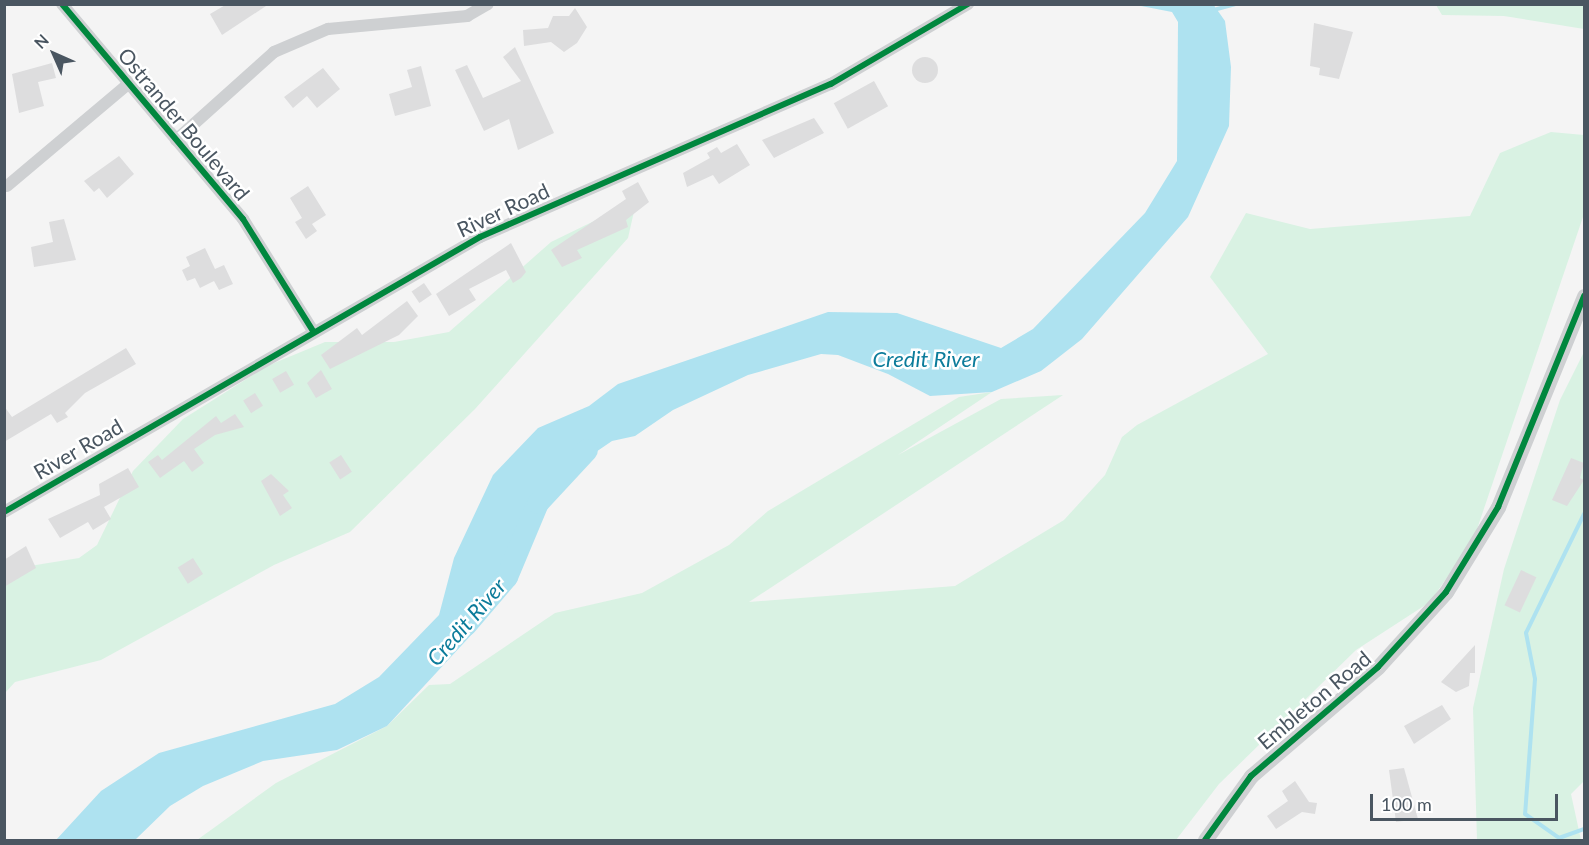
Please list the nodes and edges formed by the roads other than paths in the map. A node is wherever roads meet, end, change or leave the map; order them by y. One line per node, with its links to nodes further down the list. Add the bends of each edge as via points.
1 (62, 4): 4 (street, Ostrander Boulevard)
2 (488, 4): 5 (street, via 467,16 328,29 274,52)
3 (968, 4): 8 (street, River Road, via 831,84 480,237)
4 (128, 84): 5 (street, Ostrander Boulevard); 6 (street)
5 (176, 140): 8 (street, Ostrander Boulevard, via 243,219)
6 (7, 186)
7 (1584, 296): 10 (street, Embleton Road, via 1498,507 1452,584 1409,639 1251,776)
8 (313, 331): 9 (street, River Road)
9 (4, 512)
10 (1205, 840)

